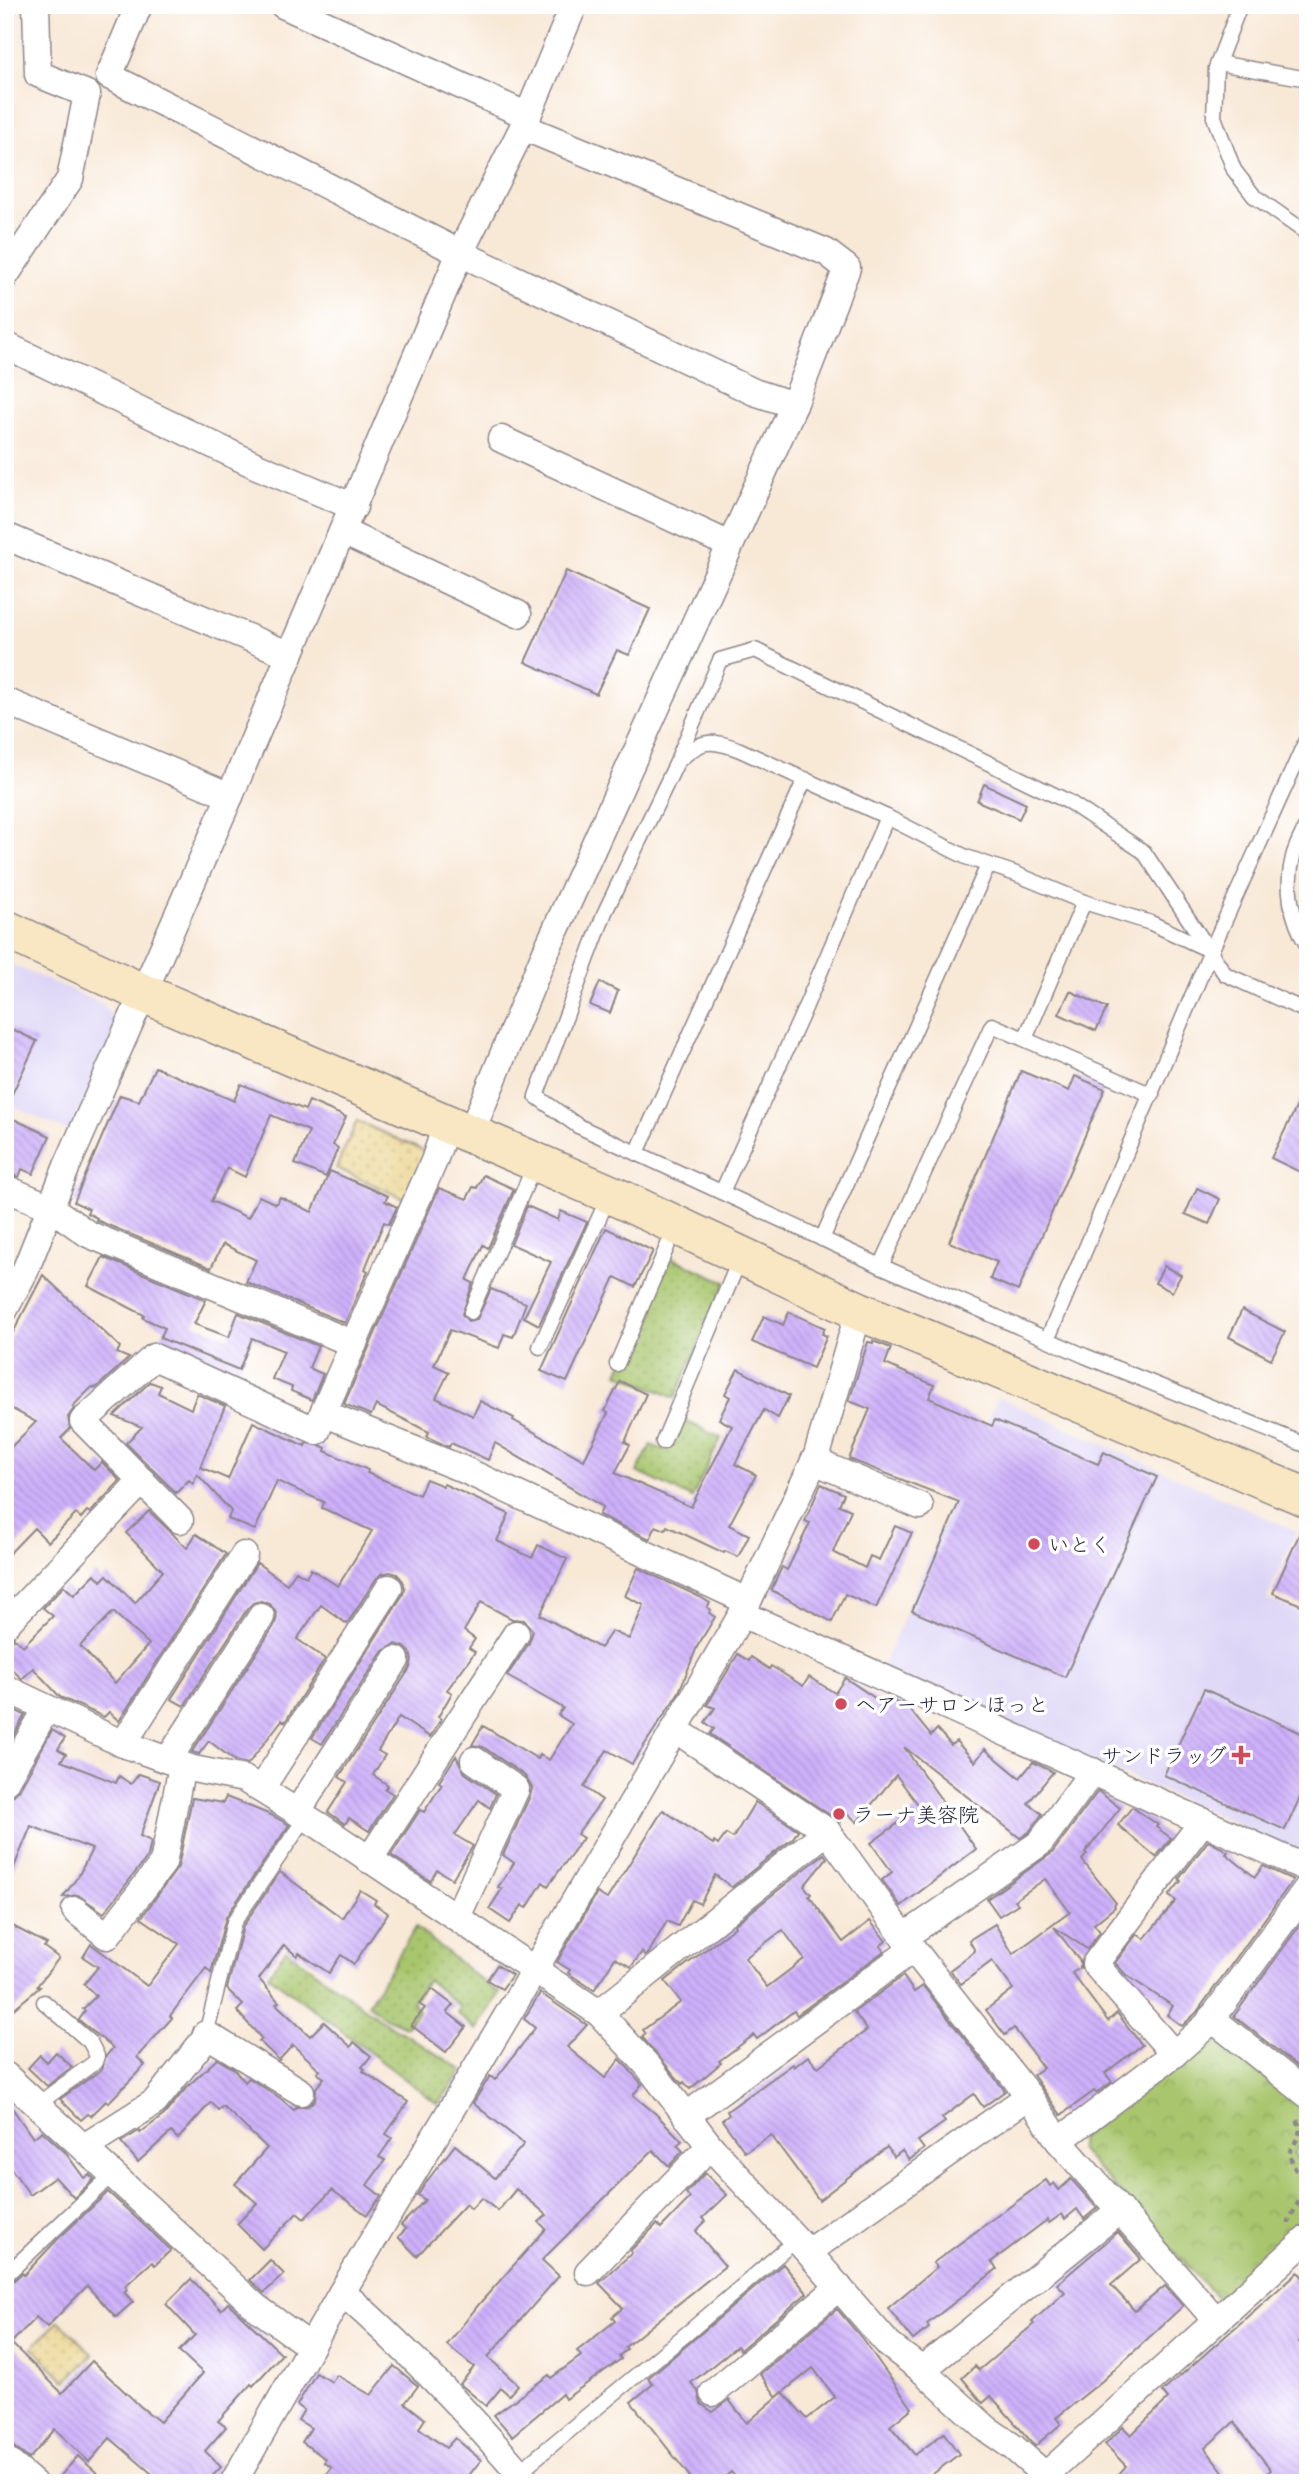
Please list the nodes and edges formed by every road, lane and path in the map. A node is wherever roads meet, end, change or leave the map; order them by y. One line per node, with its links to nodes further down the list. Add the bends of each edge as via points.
1 (36, 5): 11 (street, via 38,74 87,94 70,179)
2 (139, 5): 10 (street, via 109,76)
3 (283, 5): 8 (street)
4 (574, 5): 8 (street)
5 (1241, 5): 6 (lane)
6 (1218, 63): 7 (lane); 9 (lane, via 1214,117 1234,170 1254,196)
7 (1308, 79)
8 (525, 122): 10 (street); 13 (street, via 826,252 847,268)
9 (1308, 234)
10 (460, 253): 13 (street, via 754,392); 15 (street)
11 (5, 276)
12 (5, 345): 15 (street, via 257,466)
13 (794, 405): 18 (street)
14 (501, 439): 18 (street)
15 (354, 507): 16 (street)
16 (343, 532): 19 (street); 20 (street)
17 (5, 536): 20 (street)
18 (730, 545): 37 (street, via 542,960)
19 (518, 614)
20 (290, 654): 25 (street)
21 (5, 701): 25 (street)
22 (1308, 736): 32 (lane)
23 (677, 762): 24 (lane, via 697,743 719,741); 32 (lane, via 720,660 755,650 1069,802 1144,852); 38 (lane, via 605,912 537,1096 578,1126)
24 (805, 779): 26 (lane); 38 (lane)
25 (230, 796): 33 (street)
26 (887, 817): 28 (lane); 41 (lane)
27 (1308, 822): 31 (lane, via 1293,857 1289,896 1298,931)
28 (988, 864): 29 (lane); 45 (lane)
29 (1084, 902): 32 (lane, via 1151,923); 35 (lane)
30 (5, 929): 33 (street)
31 (1308, 947)
32 (1211, 951): 34 (lane, via 1225,974); 36 (lane)
33 (143, 993): 37 (street); 43 (street)
34 (1308, 1012)
35 (1025, 1039): 36 (lane); 47 (lane, via 992,1025)
36 (1152, 1095): 51 (lane)
37 (459, 1128): 39 (street); 52 (street, via 435,1161)
38 (637, 1153): 41 (lane)
39 (536, 1162): 42 (street); 50 (lane)
40 (5, 1188): 43 (street)
41 (722, 1192): 45 (lane)
42 (610, 1194): 44 (street); 53 (lane)
43 (50, 1208): 48 (street); 52 (street, via 88,1234)
44 (676, 1225): 46 (street); 54 (lane)
45 (822, 1239): 47 (lane)
46 (742, 1255): 49 (street); 56 (lane)
47 (881, 1266): 51 (lane)
48 (5, 1309)
49 (859, 1311): 58 (street); 60 (street)
50 (471, 1312)
51 (1048, 1338): 57 (lane)
52 (354, 1344): 55 (street)
53 (540, 1346)
54 (617, 1364)
55 (323, 1413): 59 (street, via 317,1431 154,1357 83,1421); 65 (street, via 460,1468)
56 (663, 1442)
57 (1308, 1446)
58 (814, 1461): 61 (street); 65 (street)
59 (142, 1481): 62 (street); 67 (street)
60 (1308, 1497)
61 (920, 1506)
62 (180, 1520)
63 (244, 1555): 73 (street)
64 (389, 1588): 78 (street)
65 (744, 1608): 72 (street); 76 (street)
66 (261, 1617): 75 (street)
67 (5, 1625)
68 (516, 1634): 82 (street)
69 (396, 1660): 79 (street)
70 (7, 1690): 71 (street)
71 (47, 1708): 73 (street); 77 (street)
72 (676, 1730): 81 (street); 88 (street)
73 (123, 1744): 75 (street)
74 (474, 1760): 86 (street, via 516,1789)
75 (175, 1763): 78 (street, via 244,1779); 85 (street, via 163,1863 107,1936)
76 (1093, 1771): 80 (street); 87 (street, via 1040,1843)
77 (5, 1782)
78 (261, 1789): 79 (street)
79 (301, 1815): 82 (street); 92 (lane, via 234,1922)
80 (1203, 1821): 83 (street); 93 (street, via 1096,1964)
81 (827, 1831): 87 (street); 90 (street)
82 (369, 1860): 86 (street)
83 (1308, 1868)
84 (1308, 1887): 91 (street)
85 (75, 1910)
86 (457, 1917): 88 (street)
87 (909, 1943): 97 (street); 99 (street)
88 (535, 1969): 90 (street); 110 (street)
89 (44, 2001): 98 (lane, via 90,2042 97,2056)
90 (599, 2013): 99 (street)
91 (1211, 2018): 93 (street); 95 (street)
92 (206, 2034): 96 (street); 102 (street, via 155,2102)
93 (1174, 2054): 100 (street)
94 (5, 2074): 98 (street)
95 (1301, 2090): 105 (path, via 1282,2101 1301,2123 1289,2153 1306,2188 1289,2228)
96 (301, 2092)
97 (1030, 2096): 100 (street); 106 (street)
98 (38, 2104): 102 (street)
99 (687, 2116): 101 (street)
100 (1059, 2141): 104 (street)
101 (710, 2146): 106 (street); 107 (street)
102 (84, 2147): 103 (street)
103 (114, 2174): 108 (lane); 112 (street, via 256,2307)
104 (1119, 2210): 111 (street); 113 (street)
105 (1307, 2242): 111 (street)
106 (802, 2246): 109 (street); 116 (lane, via 691,2330)
107 (588, 2272)
108 (5, 2276)
109 (839, 2287): 113 (street, via 889,2345); 114 (street)
110 (342, 2292): 112 (street); 116 (street)
111 (1216, 2320): 117 (street)
112 (311, 2347): 119 (street)
113 (922, 2370): 117 (street)
114 (713, 2393)
115 (5, 2459): 118 (street)
116 (524, 2478)
117 (1049, 2479)
118 (33, 2483)
119 (233, 2483)

